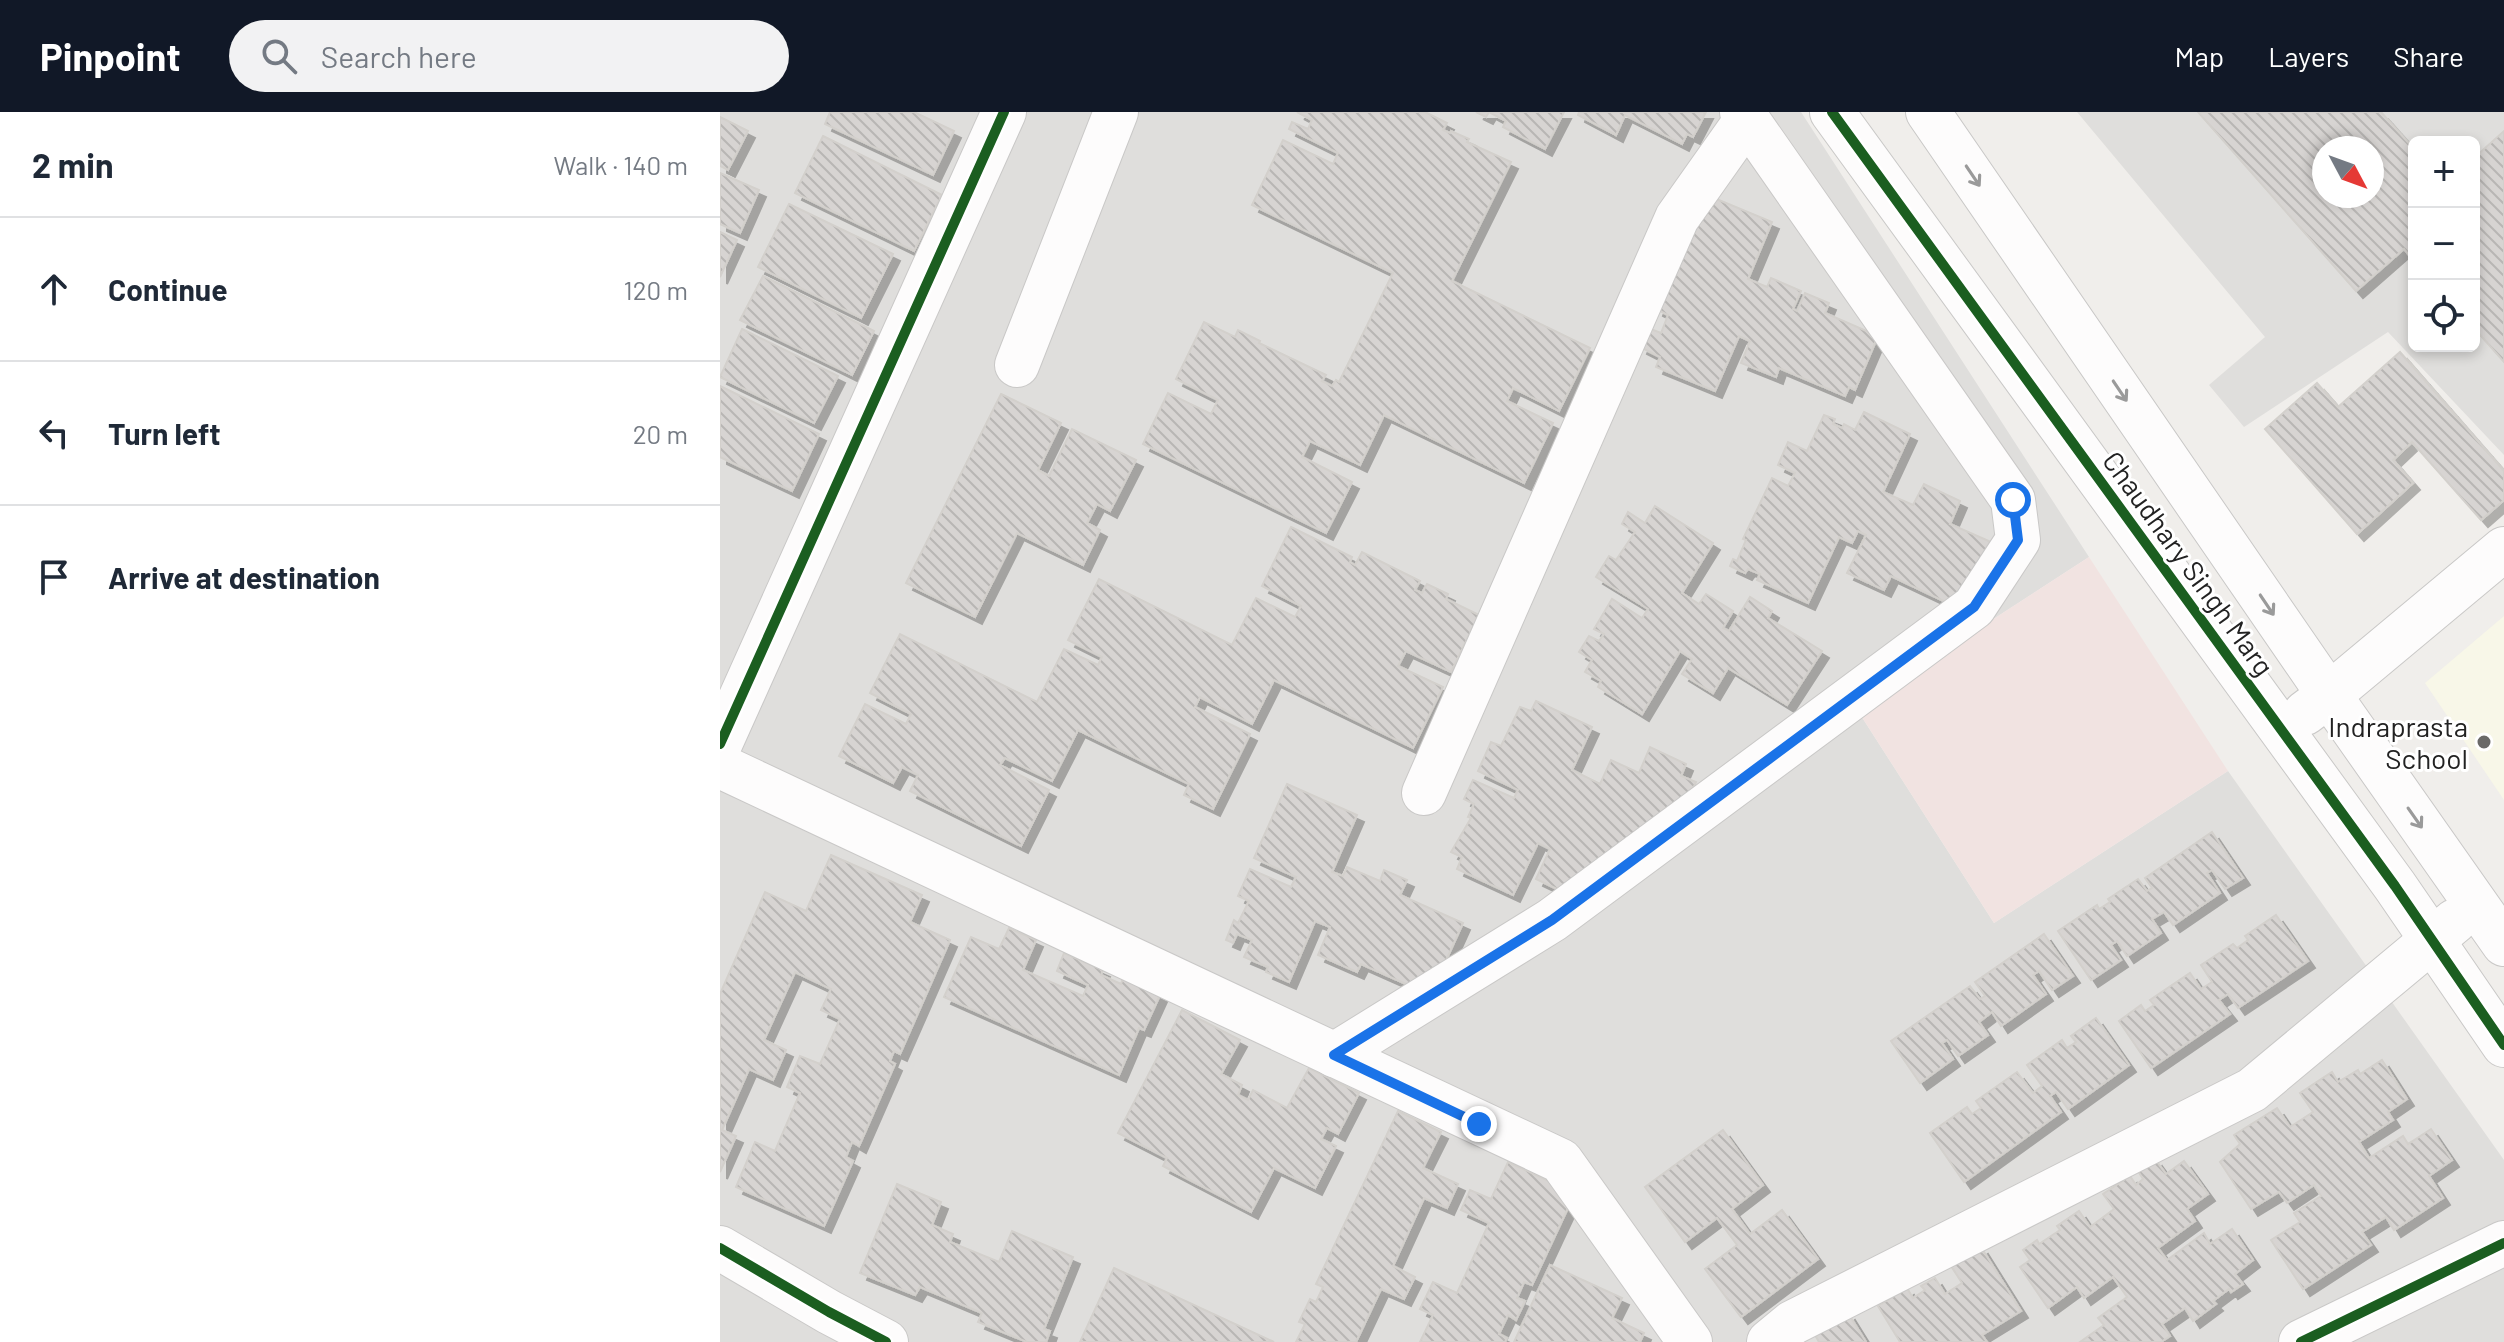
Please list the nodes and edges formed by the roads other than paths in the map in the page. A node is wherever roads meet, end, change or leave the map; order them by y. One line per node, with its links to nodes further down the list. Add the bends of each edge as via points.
1 (1004, 112): 9 (street)
2 (1116, 112): 6 (street)
3 (1832, 112): 10 (street, Chaudhary Singh Marg)
4 (1928, 112): 8 (street, Chaudhary Singh Marg, one-way to 8)
5 (1745, 116): 12 (street, via 1677,218); 17 (street, via 2013,500 2018,540 1974,607 1552,920)
6 (1017, 365)
7 (2504, 549): 8 (street)
8 (2329, 695): 10 (street); 13 (street, Chaudhary Singh Marg, one-way to 13)
9 (724, 726)
10 (2281, 730): 14 (street, Chaudhary Singh Marg)
11 (720, 766): 17 (street)
12 (1424, 793)
13 (2475, 904): 14 (street); 15 (street, Chaudhary Singh Marg)
14 (2432, 941): 16 (street, Chaudhary Singh Marg); 23 (street, via 2252,1090 1792,1323)
15 (2504, 944)
16 (2504, 1045)
17 (1334, 1055): 22 (street, via 1561,1161)
18 (2504, 1243): 20 (street)
19 (720, 1248): 21 (street)
20 (2326, 1337)
21 (886, 1342)
22 (1690, 1342)
23 (1769, 1342)

